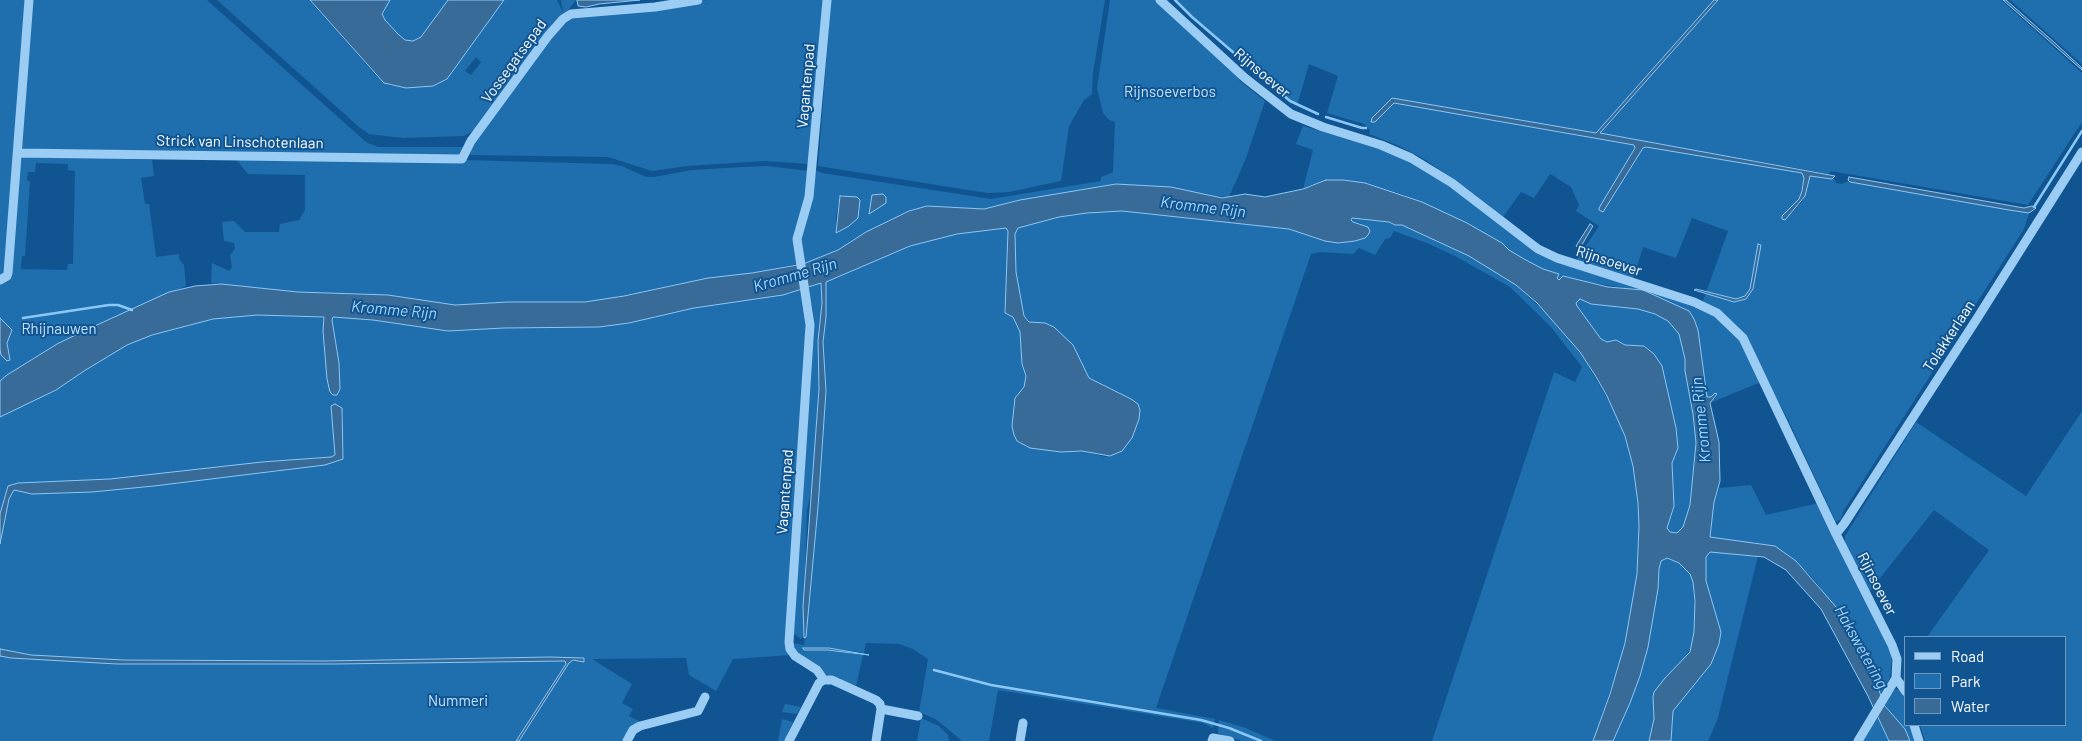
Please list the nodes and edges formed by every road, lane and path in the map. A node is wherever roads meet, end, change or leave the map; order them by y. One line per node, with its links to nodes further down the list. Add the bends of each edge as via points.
1 (29, 0): 6 (street)
2 (698, 0): 7 (street, Vossegatsepad, via 571,14 548,36 471,141)
3 (828, 0): 11 (street, Vagantenpad, via 809,197 797,239 810,343 789,642 794,656 817,670)
4 (1160, 0): 9 (street, Rijnsoever, via 1291,114 1412,158 1452,183 1522,238 1557,258 1694,302 1716,313 1743,338)
5 (2082, 152): 9 (street, Tolakkerlaan)
6 (18, 153): 7 (street, Strick van Linschotenlaan); 8 (street, via 8,273)
7 (462, 159)
8 (0, 280)
9 (1836, 534): 10 (street, Rijnsoever, via 1892,645 1897,659)
10 (1896, 678): 12 (street); 24 (street)
11 (824, 680): 14 (street, via 832,680 876,700); 20 (street, via 819,683)
12 (1904, 689)
13 (705, 698): 19 (street, via 698,711 640,726 633,730)
14 (881, 710): 15 (street); 21 (street)
15 (918, 716)
16 (1023, 723): 22 (street)
17 (1914, 726): 25 (street)
18 (1213, 740): 23 (street)
19 (627, 741)
20 (789, 741)
21 (876, 741)
22 (1020, 741)
23 (1230, 741)
24 (1858, 741)
25 (1919, 741)

